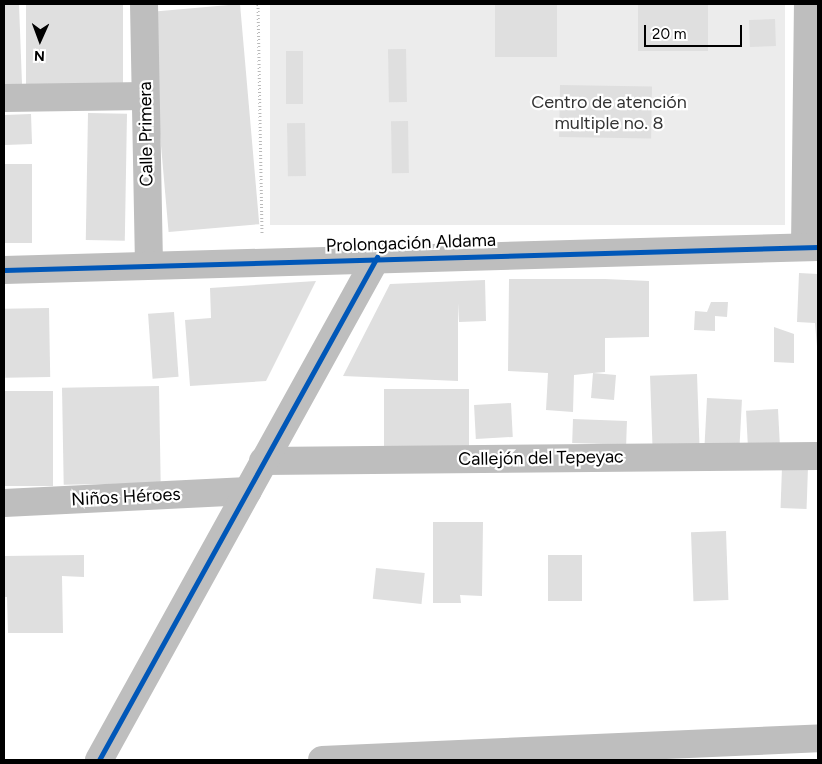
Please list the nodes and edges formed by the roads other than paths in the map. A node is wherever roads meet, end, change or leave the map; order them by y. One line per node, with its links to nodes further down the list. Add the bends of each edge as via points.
1 (144, 4): 3 (street, Calle Primera)
2 (808, 4): 5 (street)
3 (145, 96): 4 (street); 7 (street, Calle Primera)
4 (4, 98)
5 (812, 247): 6 (street, Prolongación Aldama)
6 (377, 257): 7 (street, Prolongación Aldama); 10 (street)
7 (149, 265): 8 (street, Prolongación Aldama)
8 (4, 270)
9 (818, 456): 10 (street, Callejón del Tepeyac)
10 (263, 461): 11 (street)
11 (248, 491): 12 (street, Niños Héroes); 15 (street)
12 (4, 503)
13 (818, 738): 14 (street)
14 (755, 751): 16 (street)
15 (99, 760)
16 (322, 760)

